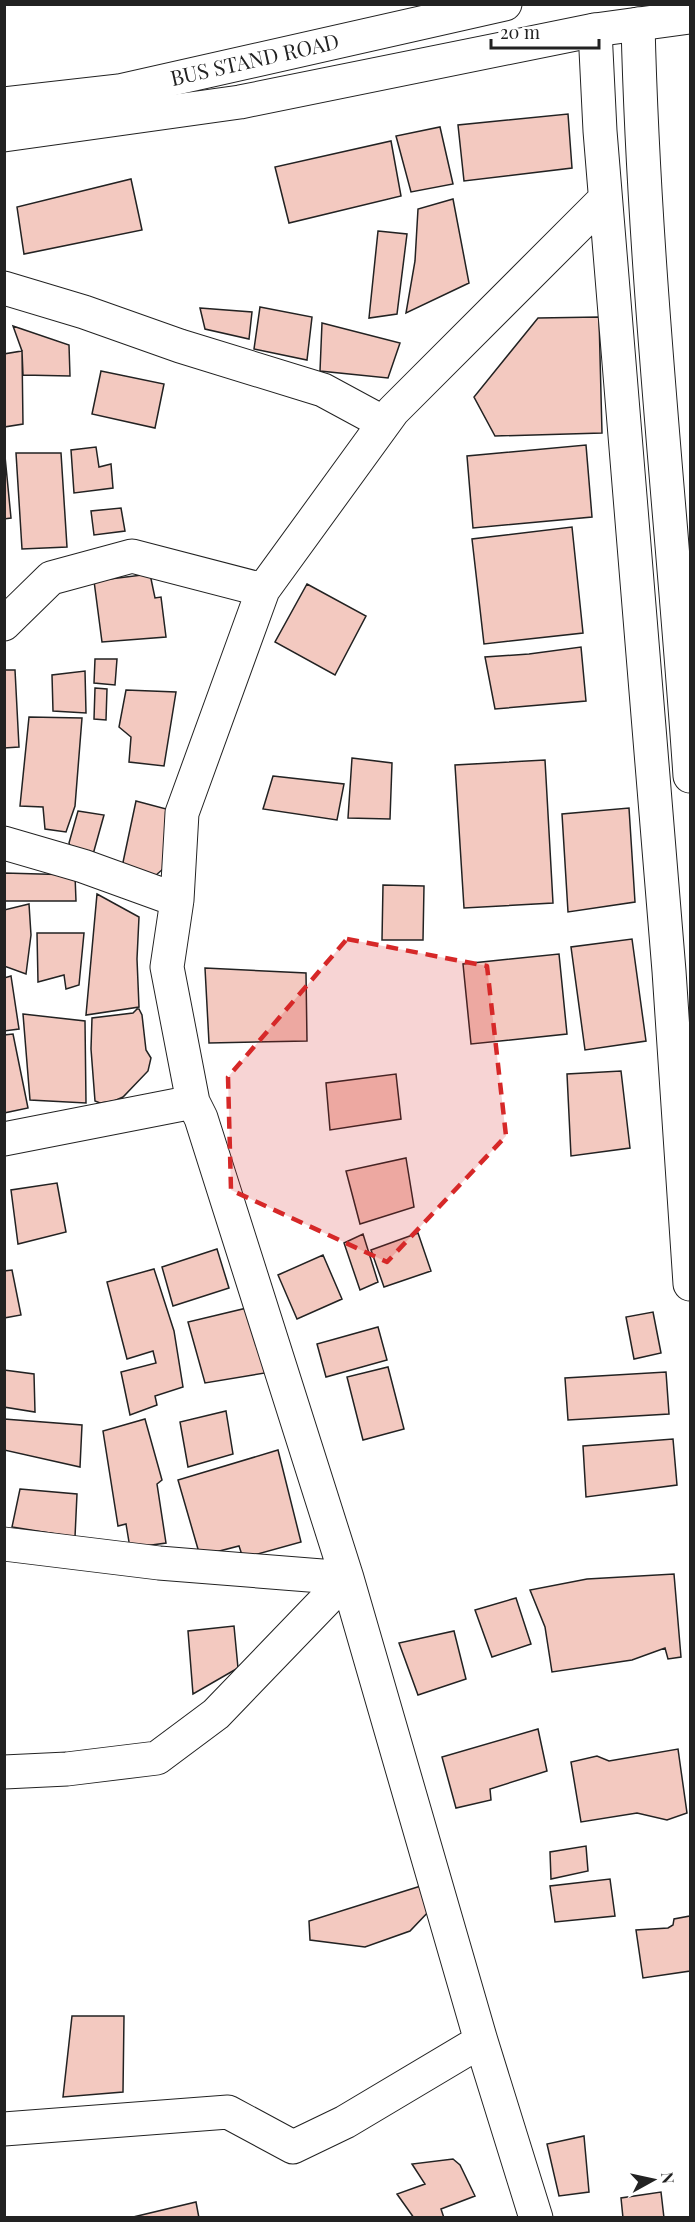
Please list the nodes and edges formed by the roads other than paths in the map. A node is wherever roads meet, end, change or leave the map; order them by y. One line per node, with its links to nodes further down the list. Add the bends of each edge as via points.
1 (505, 4): 5 (street, BUS STAND ROAD, via 119,91)
2 (636, 14): 3 (street); 4 (street); 12 (street, via 645,203)
3 (593, 17): 6 (street, via 240,102); 7 (street)
4 (690, 17)
5 (4, 104)
6 (4, 135)
7 (605, 199): 9 (street); 17 (street, via 668,959)
8 (4, 288): 9 (street, via 323,390)
9 (384, 423): 10 (street)
10 (263, 590): 11 (street, via 132,556 51,578); 14 (street, via 182,813)
11 (4, 624)
12 (690, 776)
13 (4, 843): 14 (street)
14 (177, 900): 15 (street, via 167,967)
15 (193, 1102): 16 (street); 19 (street)
16 (4, 1139)
17 (690, 1284)
18 (4, 1544): 19 (street, via 159,1563)
19 (347, 1578): 20 (street, via 216,1714 157,1758); 21 (street)
20 (4, 1772)
21 (481, 2041): 22 (street, via 345,2122 293,2147 228,2112); 23 (street)
22 (4, 2129)
23 (536, 2217)

